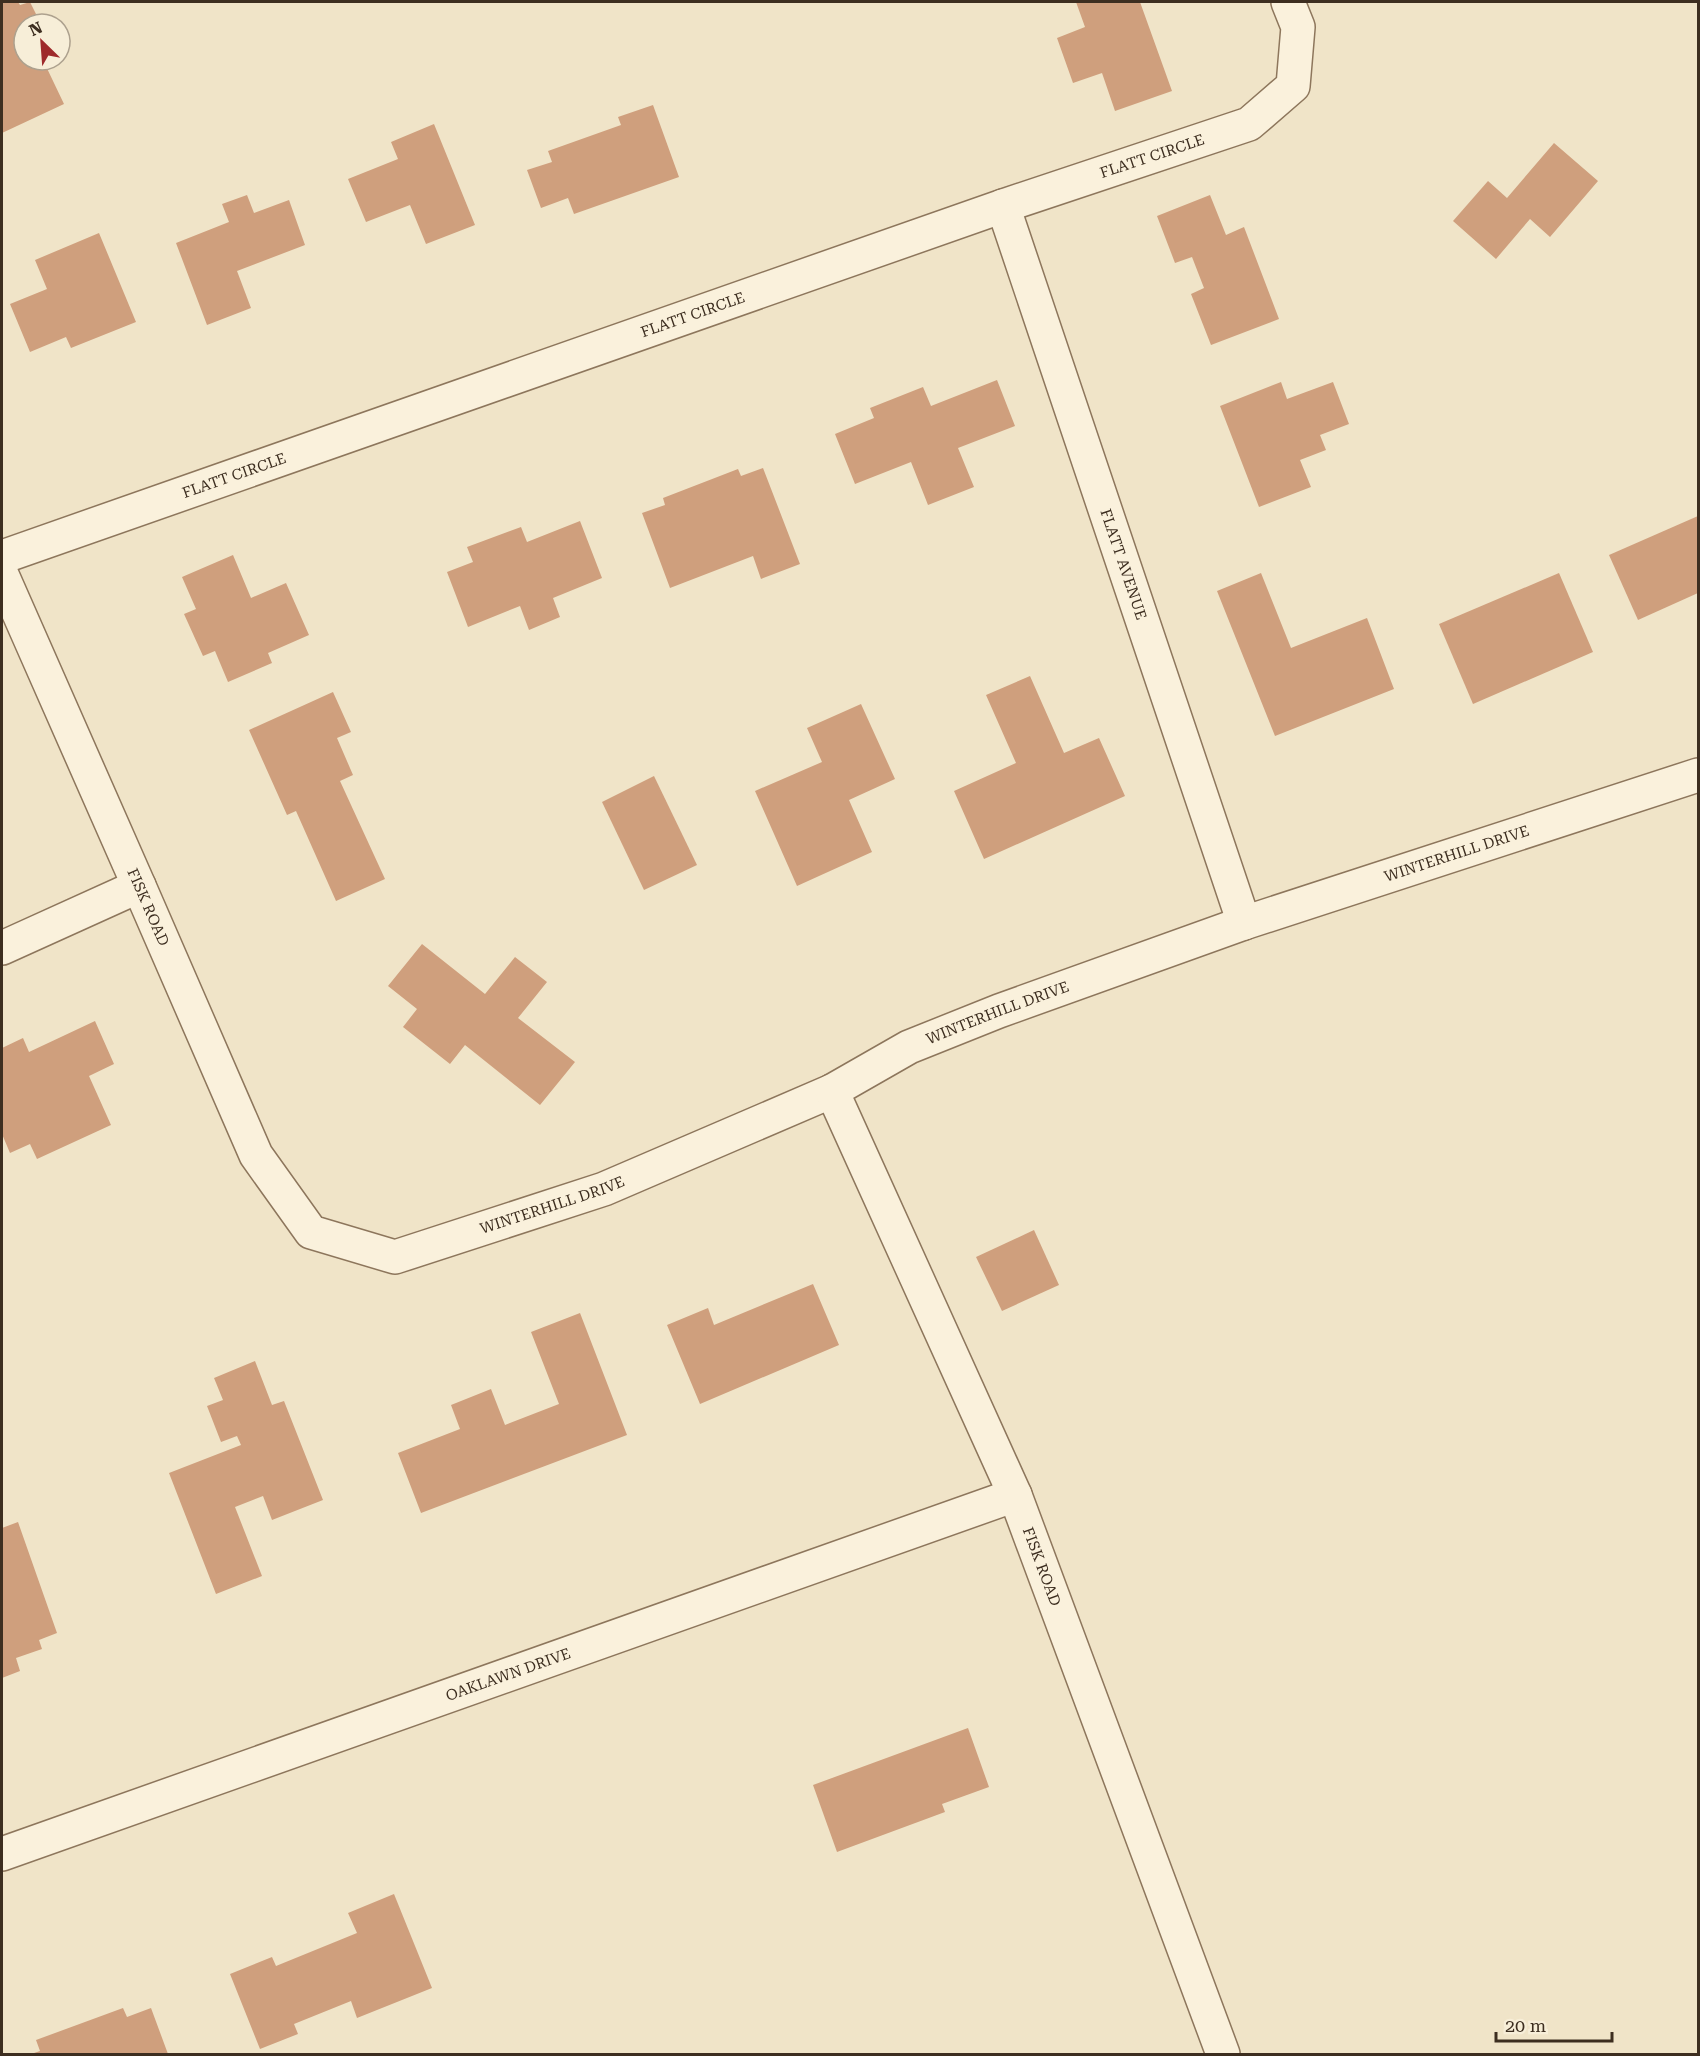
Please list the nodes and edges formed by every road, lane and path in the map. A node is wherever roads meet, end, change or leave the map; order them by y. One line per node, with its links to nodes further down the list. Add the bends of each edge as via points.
1 (1288, 2): 2 (street, FLATT CIRCLE, via 1298,27 1293,86 1249,124)
2 (1003, 206): 3 (street, FLATT CIRCLE); 7 (street, FLATT AVENUE)
3 (2, 557)
4 (2, 575): 6 (street, FISK ROAD)
5 (1698, 775): 7 (street, WINTERHILL DRIVE)
6 (139, 886): 8 (street); 10 (street, FISK ROAD, via 256,1155)
7 (1244, 923): 9 (street, WINTERHILL DRIVE, via 909,1047)
8 (2, 948)
9 (832, 1091): 10 (street, WINTERHILL DRIVE, via 604,1189 394,1257); 11 (street, FISK ROAD)
10 (311, 1232)
11 (1015, 1495): 12 (street, OAKLAWN DRIVE); 13 (street, FISK ROAD)
12 (2, 1854)
13 (1223, 2055)

